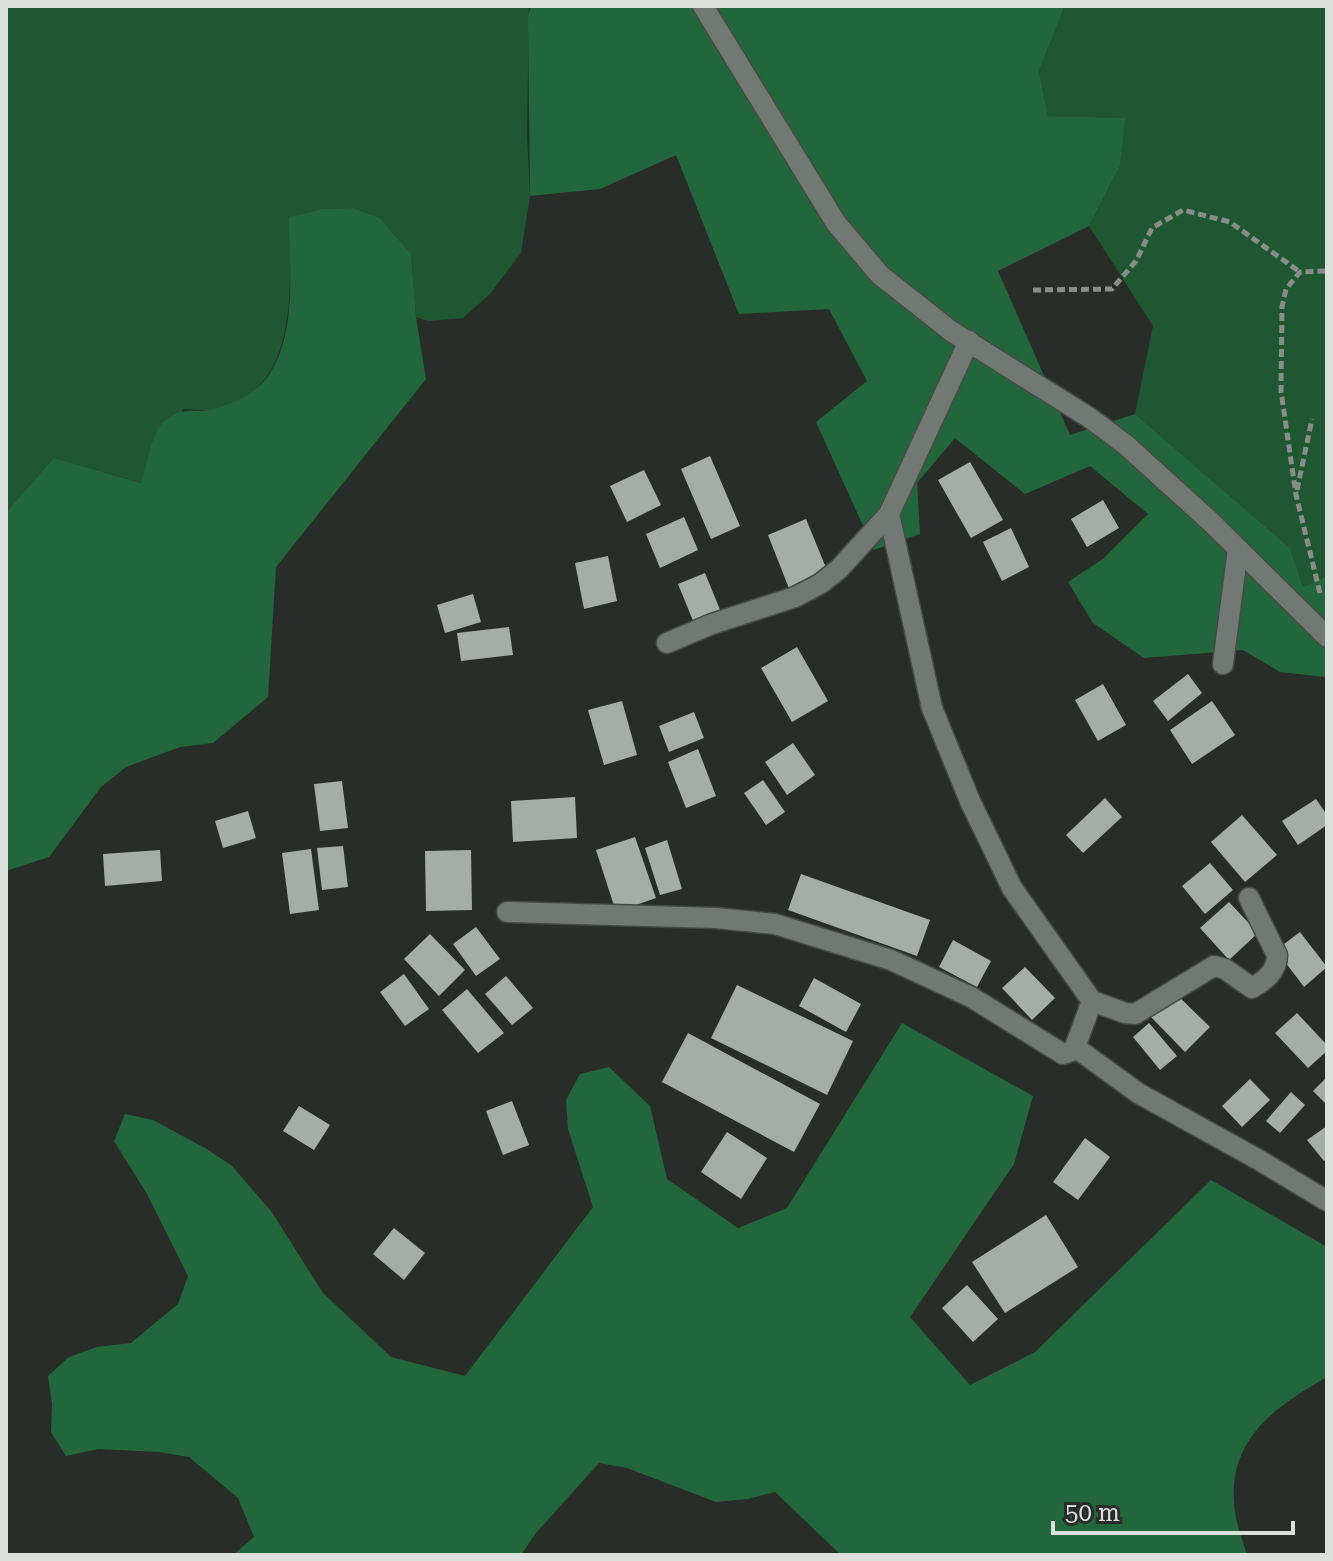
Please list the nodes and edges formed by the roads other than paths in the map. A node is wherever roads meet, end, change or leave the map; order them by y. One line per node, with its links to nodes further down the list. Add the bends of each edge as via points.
1 (703, 6): 2 (street, via 855,247 880,275)
2 (969, 341): 3 (street); 4 (street, via 1126,445)
3 (889, 514): 6 (street, via 820,584); 10 (street, via 932,708 970,801 1012,888)
4 (1238, 549): 5 (street); 7 (street)
5 (1326, 636)
6 (667, 643)
7 (1223, 664)
8 (1249, 898): 10 (street, via 1277,955 1277,964 1264,981 1252,988 1214,966 1135,1014)
9 (507, 912): 11 (street, via 775,924 891,960 971,997 1063,1054)
10 (1092, 1001): 11 (street)
11 (1075, 1047): 12 (street, via 1138,1093)
12 (1327, 1201)

